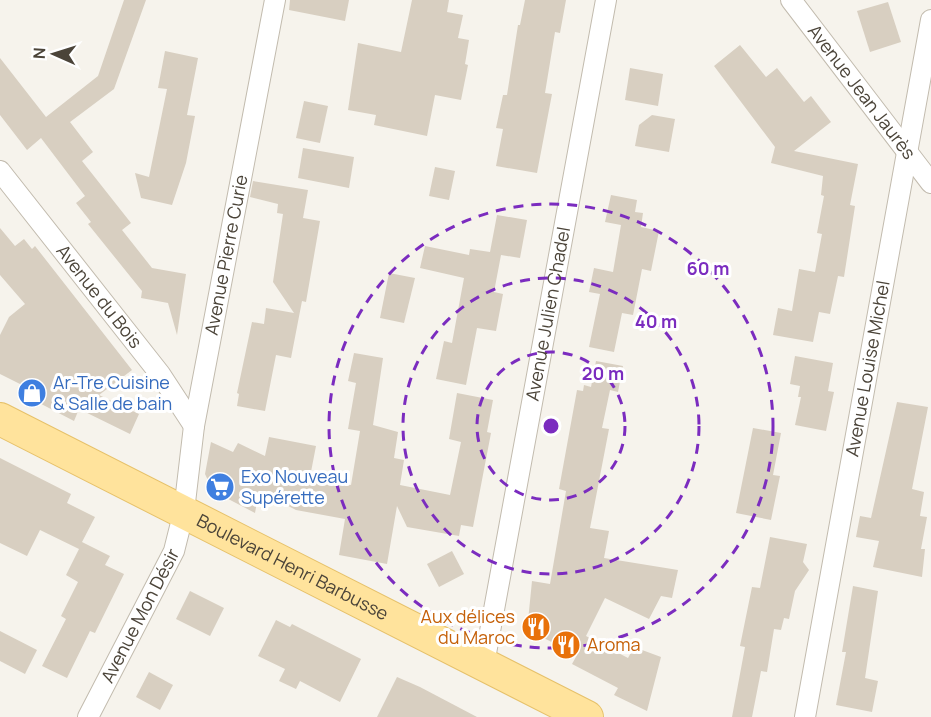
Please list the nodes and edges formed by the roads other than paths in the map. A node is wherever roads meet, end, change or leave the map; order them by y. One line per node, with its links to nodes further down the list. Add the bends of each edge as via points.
1 (275, 0): 9 (street, Avenue Pierre Curie)
2 (606, 0): 11 (street, Avenue Julien Chadel)
3 (791, 0): 5 (street, Avenue Jean Jaurès)
4 (931, 20): 5 (street, Avenue Louise Michel)
5 (907, 150): 7 (street, Avenue Jean Jaurès); 14 (street, Avenue Louise Michel)
6 (0, 171): 9 (street, Avenue du Bois, via 160,374)
7 (931, 183)
8 (0, 418): 10 (main road, Boulevard Henri Barbusse)
9 (194, 426): 10 (street, Avenue Pierre Curie)
10 (184, 511): 11 (main road, Boulevard Henri Barbusse); 12 (street, Avenue Mon Désir, via 174,551)
11 (484, 664): 13 (main road, Boulevard Henri Barbusse)
12 (88, 717)
13 (587, 717)
14 (805, 717)

